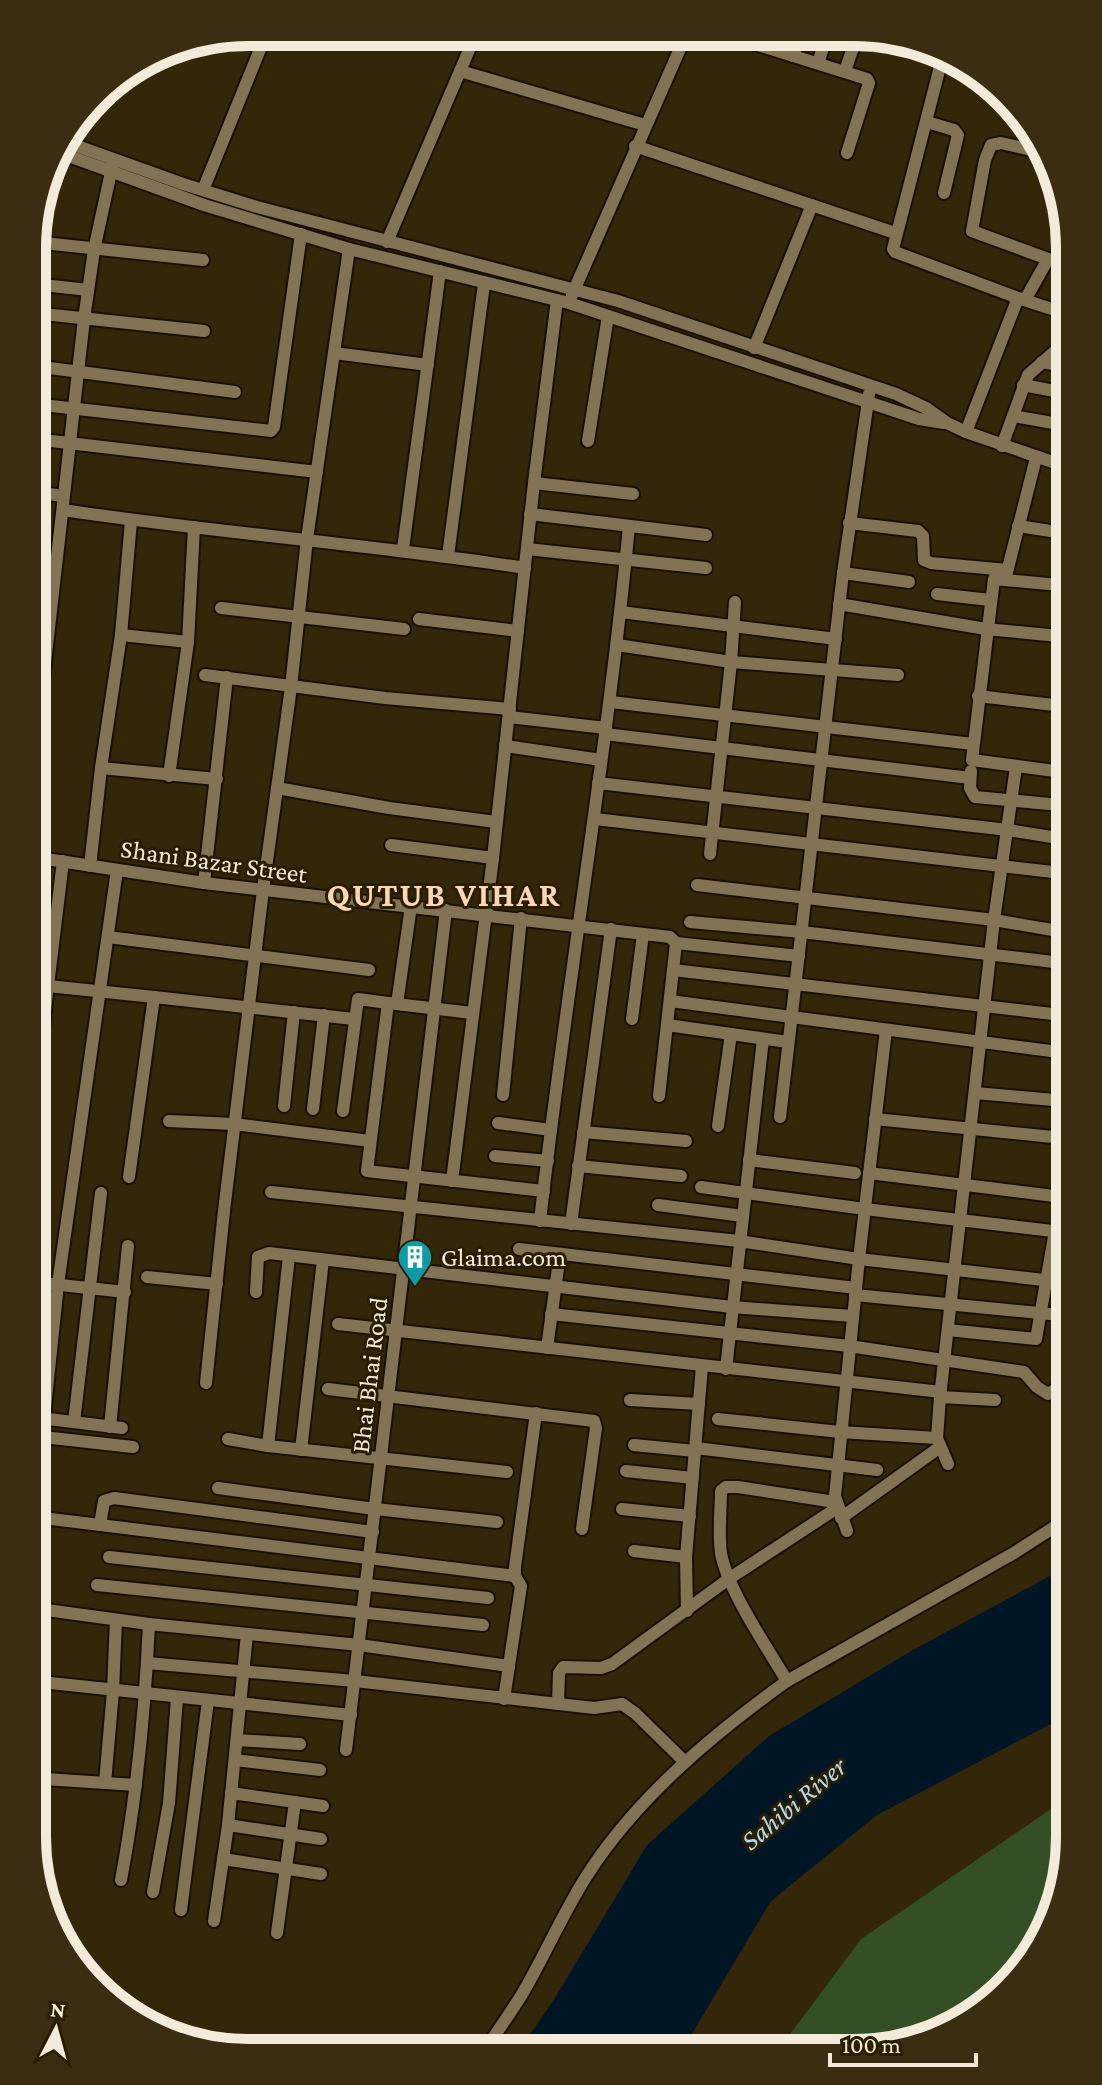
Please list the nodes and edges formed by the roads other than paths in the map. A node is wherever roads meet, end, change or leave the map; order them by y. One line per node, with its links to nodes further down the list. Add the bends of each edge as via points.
1 (261, 46): 21 (street)
2 (471, 46): 11 (street)
3 (681, 46): 14 (street)
4 (776, 46): 8 (street)
5 (796, 46): 8 (street)
6 (824, 46): 9 (street)
7 (854, 46): 12 (street)
8 (793, 56): 9 (street)
9 (818, 63): 12 (street)
10 (940, 66): 13 (street)
11 (460, 71): 14 (street); 26 (street)
12 (845, 71): 18 (street, via 869,82)
13 (927, 122): 22 (street, via 958,135); 24 (street)
14 (645, 125): 16 (street)
15 (74, 146): 20 (street)
16 (635, 146): 23 (street); 34 (street)
17 (1030, 150): 36 (street, via 991,145 972,231 1048,259)
18 (847, 153)
19 (69, 154): 20 (street)
20 (112, 165): 21 (street); 25 (street, via 204,205); 29 (street)
21 (203, 190): 26 (street)
22 (944, 193)
23 (812, 205): 24 (street); 43 (street)
24 (895, 233): 36 (street, via 895,252)
25 (301, 234): 28 (street); 57 (street, via 271,431)
26 (387, 242): 34 (street)
27 (46, 244): 29 (street)
28 (349, 249): 31 (street); 45 (street)
29 (94, 250): 30 (street); 35 (street)
30 (203, 260)
31 (440, 271): 32 (street); 48 (street)
32 (484, 284): 37 (street); 85 (street)
33 (46, 285): 35 (street)
34 (573, 289): 37 (street); 43 (street)
35 (88, 290): 41 (street)
36 (1021, 299): 38 (street); 61 (street)
37 (563, 301): 40 (street); 69 (street)
38 (1056, 310)
39 (46, 314): 41 (street)
40 (608, 316): 55 (street); 63 (street)
41 (84, 319): 42 (street); 50 (street)
42 (204, 331)
43 (754, 348): 52 (street)
44 (1056, 350): 46 (street)
45 (334, 353): 48 (street); 68 (street)
46 (1042, 362): 47 (street); 51 (street)
47 (1056, 364)
48 (428, 365): 83 (street)
49 (46, 367): 50 (street)
50 (79, 371): 54 (street); 57 (street)
51 (1023, 385): 53 (street); 58 (street)
52 (872, 387): 55 (street); 59 (street, via 926,408)
53 (1056, 391)
54 (235, 392)
55 (867, 401): 59 (street); 76 (street)
56 (46, 405): 57 (street)
57 (72, 408): 64 (street)
58 (1013, 416): 60 (street); 65 (street)
59 (947, 423): 61 (street)
60 (1056, 424)
61 (966, 432): 65 (street)
62 (46, 440): 64 (street)
63 (588, 441)
64 (69, 443): 68 (street); 72 (street)
65 (1002, 446): 66 (street)
66 (1036, 458): 67 (street); 78 (street)
67 (1056, 464)
68 (317, 472): 82 (street)
69 (534, 483): 71 (street); 74 (street)
70 (46, 494): 72 (street)
71 (633, 494)
72 (64, 496): 73 (street)
73 (63, 510): 75 (street); 110 (street)
74 (530, 514): 77 (street); 84 (street)
75 (131, 521): 79 (street); 105 (street)
76 (849, 523): 89 (street); 90 (street, via 918,531 924,560)
77 (629, 526): 81 (street); 86 (street)
78 (1018, 526): 80 (street); 90 (street)
79 (194, 527): 82 (street); 108 (street)
80 (1056, 532)
81 (706, 535)
82 (307, 539): 83 (street); 99 (street)
83 (403, 549): 85 (street)
84 (527, 549): 86 (street); 87 (street)
85 (448, 556): 87 (street)
86 (625, 561): 88 (street); 98 (street)
87 (525, 568): 104 (street)
88 (706, 568)
89 (843, 573): 91 (street); 96 (street)
90 (1006, 574): 92 (street); 94 (street, via 994,579)
91 (909, 582)
92 (1056, 583)
93 (937, 594): 94 (street)
94 (990, 600): 103 (street)
95 (735, 602): 101 (street)
96 (839, 604): 103 (street); 107 (street)
97 (221, 608): 99 (street)
98 (621, 612): 101 (street); 109 (street)
99 (299, 616): 102 (street); 116 (street)
100 (419, 619): 104 (street)
101 (733, 628): 107 (street); 111 (street)
102 (404, 629)
103 (986, 629): 106 (street); 117 (street)
104 (518, 631): 120 (street)
105 (121, 635): 108 (street); 131 (street)
106 (1056, 636)
107 (836, 639): 112 (street)
108 (188, 642): 133 (street)
109 (617, 645): 111 (street); 118 (street)
110 (46, 657)
111 (731, 662): 112 (street); 121 (street)
112 (832, 669): 114 (street); 122 (street)
113 (205, 675): 115 (street)
114 (898, 675)
115 (227, 677): 116 (street); 135 (street)
116 (291, 687): 120 (street); 137 (street)
117 (978, 696): 119 (street); 124 (street)
118 (611, 702): 121 (street); 123 (street)
119 (1056, 705)
120 (509, 713): 123 (street); 125 (street)
121 (726, 715): 122 (street); 126 (street)
122 (826, 726): 124 (street); 128 (street)
123 (606, 731): 126 (street); 127 (street)
124 (973, 744): 129 (street)
125 (505, 746): 127 (street); 143 (street)
126 (720, 749): 128 (street); 138 (street)
127 (601, 760): 136 (street)
128 (822, 760): 134 (street); 141 (street)
129 (972, 760): 130 (street); 134 (street)
130 (1016, 767): 132 (street); 139 (street)
131 (101, 768): 133 (street); 153 (street)
132 (1056, 771)
133 (169, 776): 135 (street)
134 (970, 778): 139 (street, via 975,797)
135 (217, 779): 157 (street)
136 (598, 783): 138 (street); 142 (street)
137 (277, 788): 143 (street); 159 (street)
138 (717, 797): 141 (street); 145 (street)
139 (1013, 801): 140 (street); 144 (street)
140 (1056, 805)
141 (817, 808): 144 (street); 147 (street)
142 (595, 819): 145 (street); 167 (street)
143 (496, 822): 150 (street)
144 (1008, 830): 146 (street); 154 (street)
145 (713, 831): 147 (street); 149 (street)
146 (1056, 838)
147 (813, 844): 154 (street); 160 (street)
148 (391, 845): 150 (street)
149 (710, 854)
150 (493, 858): 163 (street)
151 (46, 859): 152 (street, Shani Bazar Street)
152 (63, 861): 153 (street, Shani Bazar Street); 181 (street)
153 (90, 866): 155 (street, Shani Bazar Street)
154 (1003, 866): 156 (street); 165 (street)
155 (117, 870): 157 (street, Shani Bazar Street); 172 (street)
156 (1056, 872)
157 (204, 883): 159 (street, Shani Bazar Street)
158 (697, 885): 160 (street)
159 (263, 890): 161 (street, Shani Bazar Street); 175 (street)
160 (806, 896): 165 (street); 170 (street)
161 (411, 906): 162 (street, Shani Bazar Street); 186 (street)
162 (446, 910): 163 (street, Shani Bazar Street); 189 (street, Bhai Bhai Road)
163 (485, 915): 164 (street, Shani Bazar Street); 191 (street)
164 (521, 918): 167 (street, Shani Bazar Street); 205 (street)
165 (994, 920): 169 (street); 174 (street)
166 (690, 922): 170 (street)
167 (577, 924): 168 (street, Shani Bazar Street); 218 (street)
168 (611, 929): 171 (street, Shani Bazar Street); 219 (street)
169 (1056, 931)
170 (802, 932): 174 (street); 176 (street)
171 (643, 934): 173 (street, Shani Bazar Street, via 668,936); 196 (street)
172 (108, 937): 175 (street); 182 (street)
173 (676, 943): 176 (street, Shani Bazar Street); 179 (street)
174 (992, 954): 177 (street); 187 (street)
175 (255, 956): 178 (street); 188 (street)
176 (799, 956): 180 (street)
177 (1056, 962)
178 (369, 970)
179 (673, 970): 180 (street); 184 (street)
180 (796, 984): 187 (street); 194 (street)
181 (48, 986): 182 (street); 185 (street)
182 (101, 991): 183 (street); 261 (street)
183 (154, 997): 188 (street); 230 (street)
184 (670, 1001): 194 (street); 197 (street)
185 (46, 1003)
186 (392, 1003): 189 (street); 195 (street, via 360,998); 221 (street)
187 (984, 1007): 193 (street); 202 (street)
188 (248, 1008): 190 (street); 215 (street)
189 (434, 1008): 191 (street); 228 (street, Bhai Bhai Road)
190 (294, 1012): 192 (street); 208 (street)
191 (472, 1013): 231 (street)
192 (324, 1015): 195 (street); 209 (street)
193 (1056, 1015)
194 (792, 1017): 198 (street); 201 (street)
195 (354, 1019): 210 (street)
196 (632, 1019)
197 (667, 1025): 199 (street); 206 (street)
198 (886, 1030): 202 (street); 212 (street)
199 (731, 1034): 200 (street); 216 (street)
200 (763, 1039): 201 (street); 224 (street)
201 (788, 1042): 211 (street)
202 (981, 1042): 203 (street); 204 (street)
203 (1056, 1052)
204 (975, 1093): 207 (street); 217 (street)
205 (503, 1095)
206 (659, 1096)
207 (1056, 1100)
208 (284, 1106)
209 (313, 1109)
210 (343, 1111)
211 (780, 1117)
212 (875, 1119): 217 (street); 227 (street)
213 (169, 1121): 215 (street)
214 (498, 1123): 218 (street)
215 (234, 1124): 221 (street); 262 (street)
216 (718, 1126)
217 (971, 1129): 220 (street); 232 (street)
218 (551, 1130): 225 (street)
219 (583, 1132): 222 (street); 226 (street)
220 (1053, 1137)
221 (370, 1141): 228 (street, via 367,1171)
222 (686, 1141)
223 (495, 1156): 225 (street)
224 (749, 1160): 227 (street); 237 (street)
225 (548, 1161): 234 (street)
226 (578, 1166): 229 (street); 245 (street)
227 (862, 1173): 232 (street); 241 (street)
228 (415, 1176): 231 (street); 240 (street, Bhai Bhai Road)
229 (681, 1176)
230 (129, 1177)
231 (452, 1181): 234 (street)
232 (965, 1184): 238 (street); 243 (street)
233 (701, 1187): 237 (street)
234 (544, 1191): 244 (street)
235 (271, 1192): 240 (street)
236 (101, 1193): 264 (street)
237 (745, 1194): 241 (street); 242 (street)
238 (1056, 1196)
239 (658, 1205): 242 (street)
240 (412, 1206): 244 (street); 254 (street, Bhai Bhai Road)
241 (865, 1209): 243 (street); 252 (street)
242 (743, 1216): 247 (street)
243 (961, 1219): 246 (street); 255 (street)
244 (540, 1221): 245 (street)
245 (571, 1224): 247 (street)
246 (1055, 1231): 258 (street)
247 (739, 1241): 252 (street); 256 (street)
248 (128, 1246): 265 (street)
249 (519, 1249): 250 (street)
250 (560, 1254): 256 (street); 263 (street)
251 (289, 1256): 253 (street); 266 (street, via 258,1257); 302 (street)
252 (859, 1259): 255 (street); 267 (street)
253 (323, 1260): 254 (street); 304 (street)
254 (404, 1269): 263 (street); 276 (street, Bhai Bhai Road)
255 (954, 1270): 258 (street); 268 (street)
256 (736, 1275): 267 (street); 269 (street)
257 (147, 1277): 262 (street)
258 (1047, 1280): 259 (street); 271 (street)
259 (1056, 1281)
260 (46, 1283): 261 (street)
261 (58, 1284): 264 (street); 282 (street)
262 (217, 1284): 284 (street)
263 (556, 1287): 269 (street); 270 (street)
264 (91, 1289): 265 (street); 296 (street)
265 (125, 1292): 296 (street, via 116,1427)
266 (256, 1292)
267 (855, 1292): 268 (street); 272 (street)
268 (951, 1305): 271 (street); 275 (street)
269 (732, 1307): 272 (street); 277 (street)
270 (551, 1314): 277 (street); 279 (street)
271 (1042, 1315): 273 (street); 275 (street, via 1033,1340)
272 (852, 1316): 278 (street)
273 (1056, 1316)
274 (338, 1324): 276 (street)
275 (948, 1330): 280 (street)
276 (397, 1332): 279 (street); 289 (street, Bhai Bhai Road)
277 (730, 1334): 278 (street); 283 (street)
278 (849, 1346): 280 (street); 285 (street)
279 (547, 1348): 281 (street)
280 (944, 1361): 287 (street, via 1024,1372 1048,1394); 288 (street)
281 (702, 1366): 283 (street); 292 (street)
282 (46, 1369)
283 (726, 1369): 285 (street)
284 (206, 1383)
285 (846, 1383): 288 (street); 297 (street)
286 (328, 1389): 289 (street)
287 (1056, 1389)
288 (940, 1394): 291 (street); 300 (street)
289 (389, 1397): 293 (street); 306 (street, Bhai Bhai Road)
290 (630, 1400): 292 (street)
291 (995, 1400)
292 (699, 1404): 305 (street)
293 (536, 1413): 322 (street, via 595,1425); 329 (street)
294 (46, 1419): 296 (street)
295 (718, 1419): 297 (street)
296 (74, 1422)
297 (840, 1432): 300 (street); 308 (street)
298 (46, 1437): 303 (street)
299 (228, 1439): 302 (street)
300 (939, 1442): 307 (street); 316 (street)
301 (634, 1445): 305 (street)
302 (268, 1446): 304 (street)
303 (133, 1447)
304 (301, 1450): 306 (street)
305 (695, 1450): 308 (street); 312 (street)
306 (381, 1459): 311 (street); 314 (street, Bhai Bhai Road)
307 (948, 1464)
308 (837, 1465): 309 (street); 316 (street)
309 (877, 1470)
310 (626, 1471): 312 (street)
311 (507, 1472)
312 (693, 1478): 317 (street)
313 (218, 1488): 314 (street)
314 (375, 1509): 319 (street); 324 (street, Bhai Bhai Road)
315 (622, 1509): 317 (street)
316 (838, 1509): 323 (street); 330 (street); 330 (street, via 722,1488 720,1547)
317 (690, 1516): 327 (street)
318 (46, 1518): 320 (street)
319 (497, 1522)
320 (100, 1525): 324 (street, via 104,1501 114,1498); 328 (street)
321 (1056, 1526): 346 (street)
322 (582, 1529)
323 (847, 1531)
324 (373, 1532): 328 (street, Bhai Bhai Road)
325 (634, 1551): 327 (street)
326 (109, 1557): 332 (street)
327 (686, 1557): 335 (street)
328 (370, 1559): 329 (street); 332 (street, Bhai Bhai Road)
329 (515, 1576): 343 (street, via 521,1586)
330 (730, 1578): 335 (street); 346 (street)
331 (97, 1585): 336 (street)
332 (366, 1585): 333 (street); 336 (street, Bhai Bhai Road)
333 (488, 1598)
334 (46, 1610): 337 (street)
335 (687, 1611): 354 (street, via 612,1664 565,1666)
336 (363, 1613): 339 (street); 341 (street, Bhai Bhai Road)
337 (116, 1620): 338 (street); 348 (street)
338 (149, 1624): 340 (street); 342 (street)
339 (483, 1625)
340 (247, 1634): 341 (street); 344 (street)
341 (359, 1645): 343 (street); 345 (street, Bhai Bhai Road)
342 (147, 1663): 344 (street); 349 (street)
343 (509, 1666): 351 (street)
344 (243, 1671): 345 (street); 353 (street)
345 (355, 1681): 351 (street); 355 (street, Bhai Bhai Road)
346 (787, 1681): 360 (street)
347 (46, 1683): 348 (street)
348 (113, 1691): 349 (street); 363 (street)
349 (145, 1694): 350 (street); 364 (street)
350 (177, 1698): 352 (street); 375 (street, via 169,1803)
351 (504, 1699): 354 (street)
352 (208, 1701): 353 (street); 376 (street)
353 (240, 1704): 355 (street); 356 (street)
354 (558, 1704): 360 (street, via 627,1706)
355 (351, 1715): 358 (street, Bhai Bhai Road)
356 (237, 1740): 357 (street); 359 (street)
357 (300, 1744)
358 (346, 1750)
359 (235, 1760): 361 (street); 365 (street)
360 (685, 1762): 379 (street, via 585,1878)
361 (320, 1770)
362 (46, 1779): 363 (street)
363 (105, 1783): 364 (street)
364 (136, 1785): 374 (street)
365 (231, 1793): 366 (street); 368 (street)
366 (295, 1802): 367 (street); 369 (street)
367 (323, 1806)
368 (228, 1825): 369 (street); 371 (street)
369 (291, 1834): 370 (street); 372 (street)
370 (321, 1839)
371 (223, 1859): 372 (street); 377 (street)
372 (287, 1868): 373 (street); 378 (street)
373 (321, 1874)
374 (121, 1880)
375 (153, 1892)
376 (181, 1910)
377 (214, 1921)
378 (277, 1933)
379 (492, 2039)

